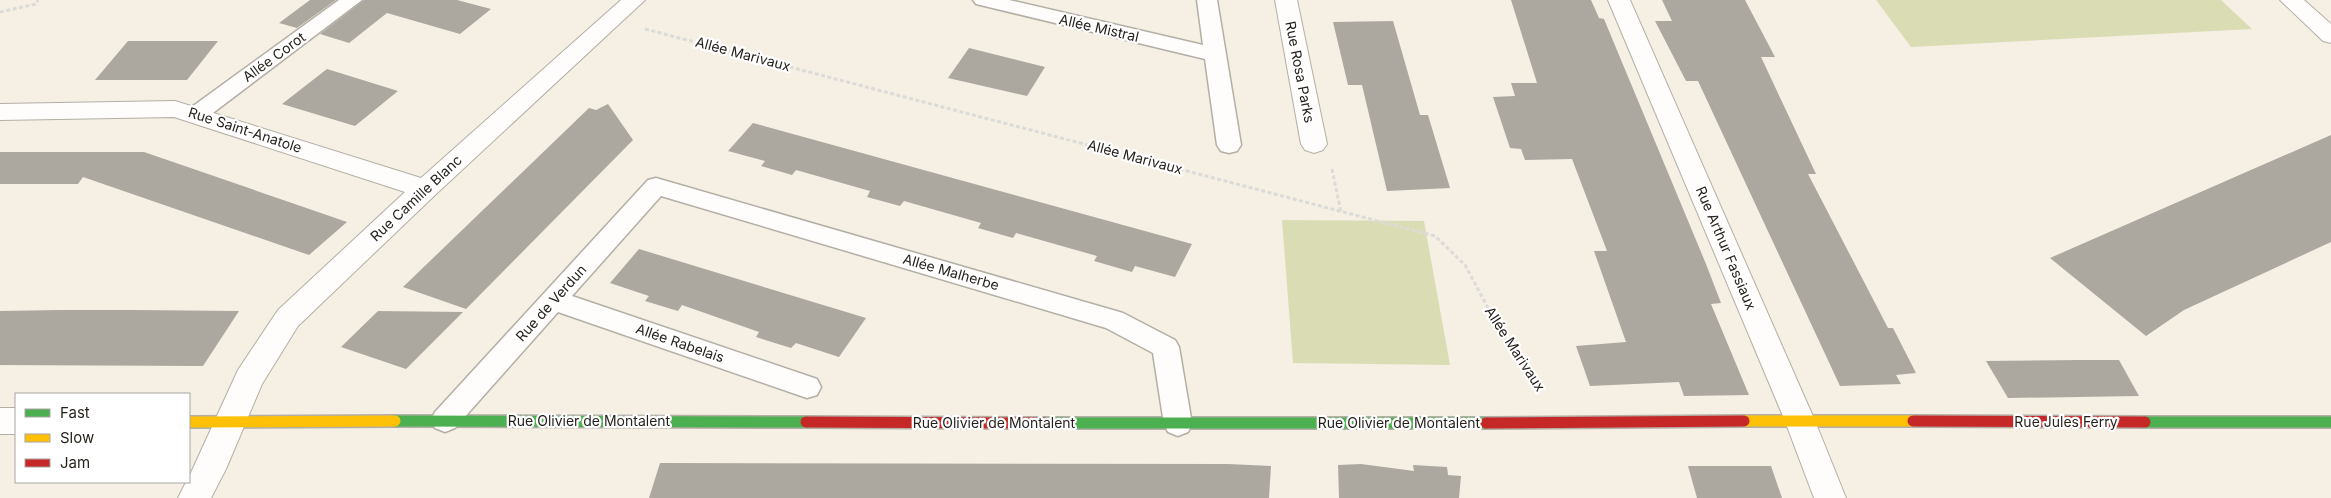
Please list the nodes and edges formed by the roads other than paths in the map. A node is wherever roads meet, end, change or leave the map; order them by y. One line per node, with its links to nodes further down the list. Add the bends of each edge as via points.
1 (352, 0): 11 (lane, Allée Corot)
2 (982, 0): 9 (lane, Allée Mistral)
3 (1207, 0): 9 (lane)
4 (1286, 0): 13 (street, Rue Rosa Parks)
5 (1619, 0): 21 (street, Rue Arthur Fassiaux)
6 (2291, 0): 8 (street)
7 (623, 5): 15 (street, Rue Camille Blanc)
8 (2331, 36)
9 (1216, 55): 12 (lane)
10 (0, 112): 11 (street, Rue Saint-Anatole, via 175,108)
11 (197, 114): 15 (street, Rue Saint-Anatole)
12 (1229, 144)
13 (1314, 144)
14 (656, 186): 16 (lane, Rue de Verdun); 25 (lane, Allée Malherbe, via 1114,320 1166,347)
15 (425, 189): 23 (street, Rue Camille Blanc, via 288,318 248,380)
16 (554, 300): 17 (lane, Allée Rabelais); 18 (lane, Rue de Verdun)
17 (807, 387)
18 (445, 420): 23 (street, Rue Olivier de Montalent); 25 (street, Rue Olivier de Montalent)
19 (0, 421): 20 (street)
20 (15, 421)
21 (1800, 421): 24 (street, Rue Jules Ferry); 25 (street, Rue Olivier de Montalent); 27 (street, Rue Arthur Fassiaux)
22 (190, 422): 23 (street, Rue Olivier de Montalent)
23 (230, 422): 26 (street, Rue Camille Blanc)
24 (2331, 422)
25 (1178, 424)
26 (194, 498)
27 (1830, 498)

